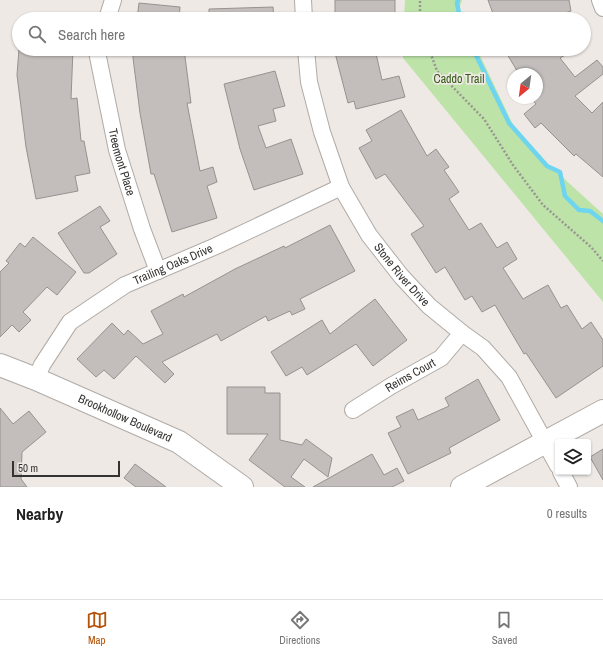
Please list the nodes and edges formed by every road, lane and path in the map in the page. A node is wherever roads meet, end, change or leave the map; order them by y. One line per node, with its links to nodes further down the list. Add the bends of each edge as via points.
1 (113, 0): 6 (street)
2 (303, 0): 7 (street)
3 (420, 0): 8 (path)
4 (600, 0): 5 (street)
5 (603, 8)
6 (110, 12)
7 (304, 12)
8 (420, 12)
9 (99, 56): 14 (street, Treemont Place, via 117,150)
10 (307, 56): 12 (street, Stone River Drive, via 309,82 322,132)
11 (432, 56): 13 (path, via 437,71 484,119 513,165 543,205 591,247)
12 (341, 187): 14 (street, Trailing Oaks Drive); 15 (street, Stone River Drive, via 369,235 400,276 429,306)
13 (603, 261)
14 (158, 271): 17 (street, Trailing Oaks Drive, via 125,285 70,322 42,365)
15 (462, 333): 18 (street, Reims Court, via 441,358); 20 (street, Stone River Drive, via 483,348 509,377)
16 (0, 365): 17 (street, Brookhollow Boulevard)
17 (36, 379): 23 (street, Brookhollow Boulevard, via 179,442)
18 (353, 410)
19 (603, 412): 20 (street)
20 (545, 442): 21 (street, Stone River Drive); 24 (street)
21 (555, 460)
22 (563, 475): 25 (street)
23 (239, 486)
24 (462, 487)
25 (569, 487)

